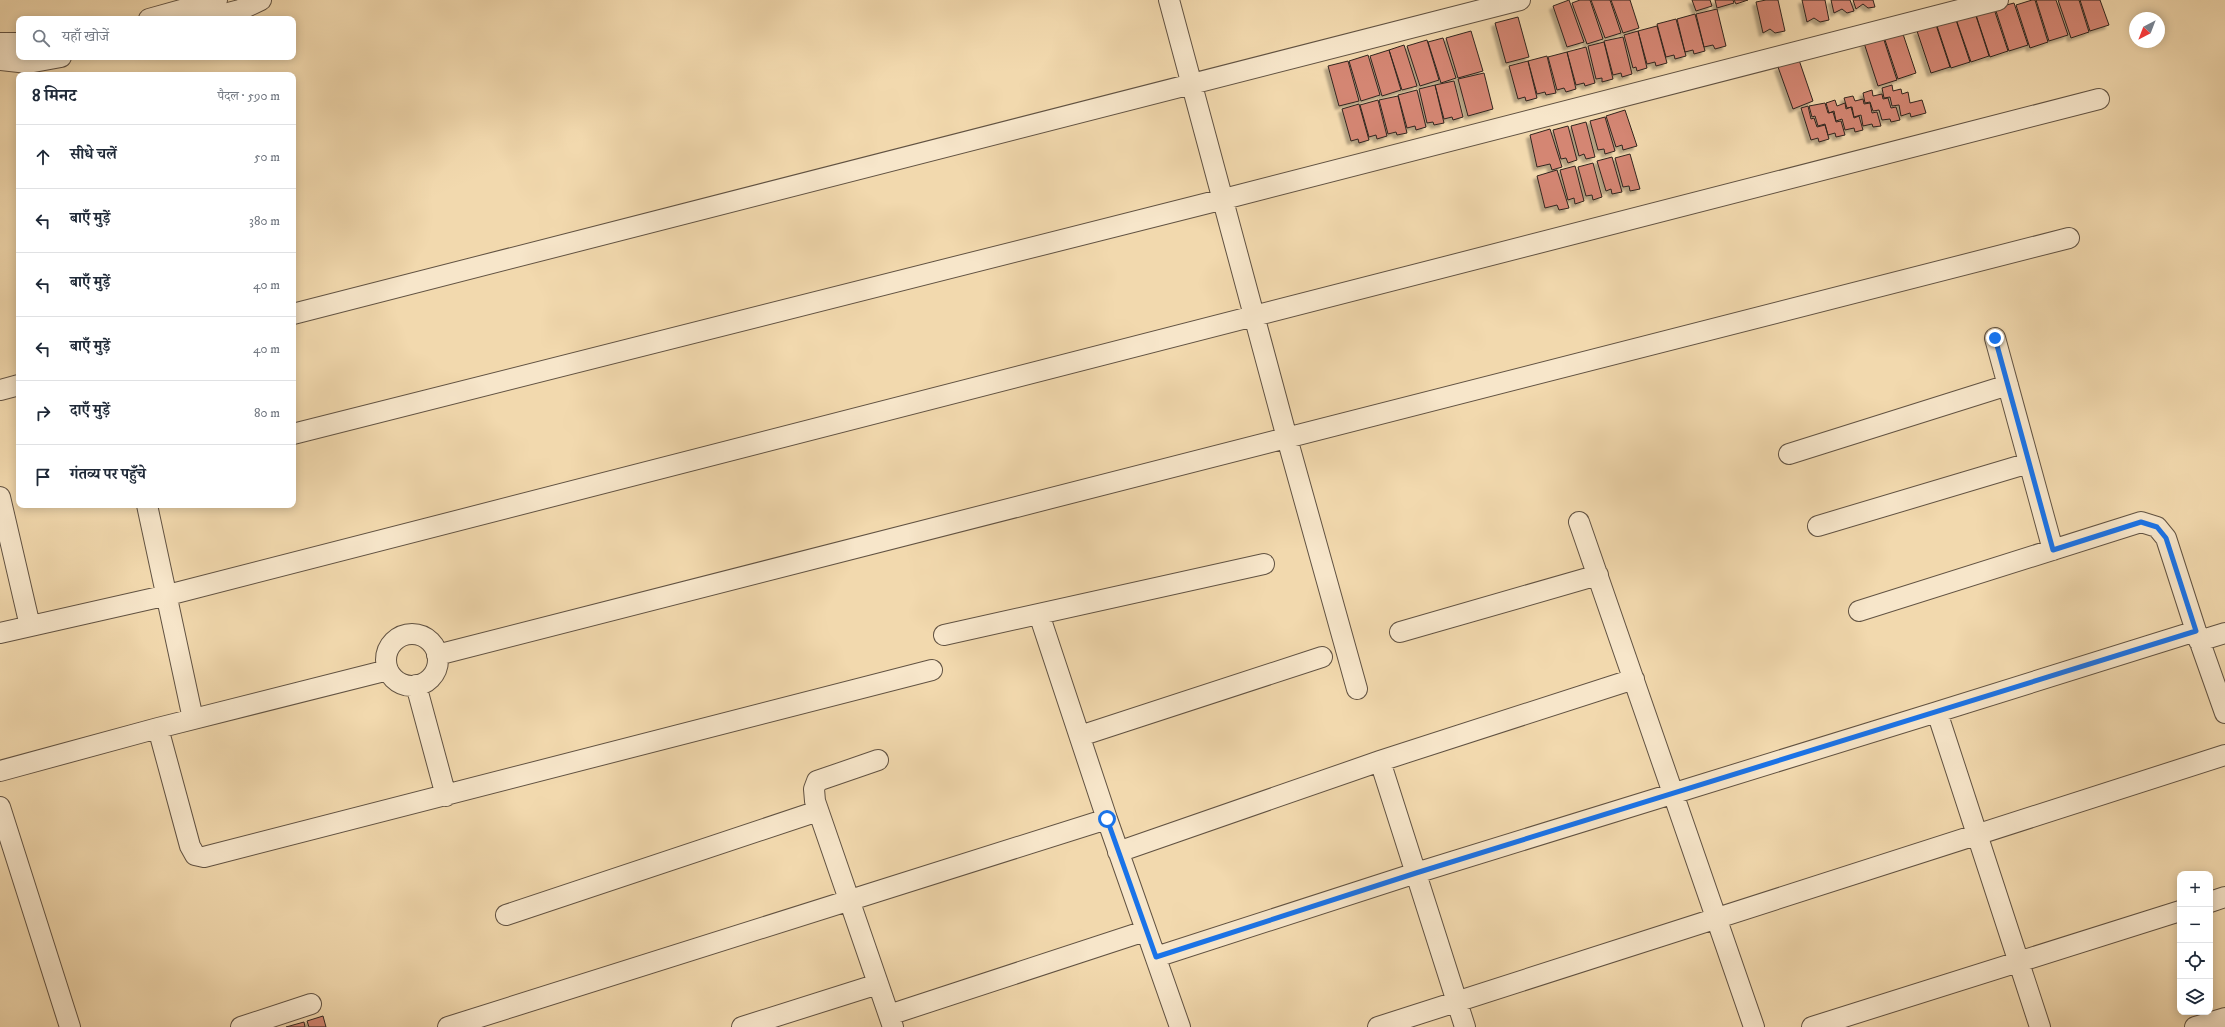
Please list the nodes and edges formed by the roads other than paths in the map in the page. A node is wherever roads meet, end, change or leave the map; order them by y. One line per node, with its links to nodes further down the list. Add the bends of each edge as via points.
1 (217, 0): 6 (street)
2 (261, 0): 7 (street, via 240,10)
3 (1169, 0): 12 (street)
4 (1520, 0): 12 (street)
5 (1998, 0): 14 (street)
6 (160, 16)
7 (217, 16)
8 (0, 42): 9 (street)
9 (16, 43)
10 (0, 60): 11 (street, via 28,63)
11 (44, 60)
12 (1192, 84): 14 (street); 16 (street)
13 (2099, 99): 17 (street)
14 (1224, 199): 17 (street); 22 (street)
15 (2069, 238): 23 (street)
16 (296, 313)
17 (1255, 315): 23 (street); 33 (street)
18 (1995, 338): 19 (street)
19 (2008, 385): 24 (street); 25 (street)
20 (16, 386): 21 (street)
21 (0, 390)
22 (296, 433)
23 (1287, 438): 42 (street); 48 (street)
24 (1789, 454)
25 (2029, 463): 29 (street); 30 (street)
26 (5, 505): 36 (street)
27 (148, 508): 33 (street)
28 (1579, 522): 32 (street)
29 (1818, 526)
30 (2053, 550): 34 (street); 41 (street, via 2141,522 2157,527 2166,538)
31 (1264, 564): 35 (street)
32 (1598, 575): 38 (street); 46 (street)
33 (168, 595): 36 (street); 51 (street)
34 (1860, 611)
35 (1039, 614): 40 (street); 53 (street)
36 (30, 626): 37 (street)
37 (0, 632)
38 (1400, 632)
39 (2225, 633): 41 (street)
40 (944, 635)
41 (2198, 636): 49 (street); 50 (street)
42 (437, 655): 44 (street, via 430,641 414,634 405,635 397,639 389,649 386,662); 47 (street, via 435,671 424,683)
43 (1322, 657): 53 (street)
44 (388, 670): 47 (street, via 400,683); 51 (street)
45 (932, 670): 59 (street)
46 (1634, 679): 56 (street); 58 (street)
47 (416, 686): 59 (street)
48 (1357, 689)
49 (1938, 712): 58 (street); 63 (street)
50 (2225, 713)
51 (193, 719): 52 (street)
52 (158, 728): 57 (street); 59 (street, via 190,846 195,855 204,858)
53 (1080, 736): 62 (street)
54 (2225, 755): 63 (street)
55 (878, 760): 61 (street, via 818,781 814,790)
56 (1380, 761): 64 (street); 65 (street)
57 (0, 771)
58 (1674, 794): 65 (street); 71 (street)
59 (446, 796)
60 (0, 807): 80 (street)
61 (818, 811): 67 (street); 70 (street)
62 (1107, 819): 64 (street); 67 (street)
63 (1977, 834): 71 (street); 74 (street)
64 (1118, 852): 72 (street)
65 (1416, 873): 73 (street); 76 (street)
66 (2225, 897): 68 (street)
67 (848, 899): 75 (street); 82 (street)
68 (2213, 901)
69 (2177, 912): 74 (street)
70 (506, 915)
71 (1716, 918): 76 (street); 87 (street)
72 (1145, 931): 73 (street); 79 (street)
73 (1156, 957): 84 (street)
74 (2018, 961): 88 (street); 89 (street)
75 (878, 984): 79 (street); 83 (street)
76 (1456, 1002): 85 (street); 86 (street)
77 (311, 1004): 81 (street)
78 (2225, 1018): 90 (street)
79 (891, 1021)
80 (70, 1027)
81 (241, 1027)
82 (448, 1027)
83 (742, 1027)
84 (1180, 1027)
85 (1378, 1027)
86 (1465, 1027)
87 (1754, 1027)
88 (1812, 1027)
89 (2040, 1027)
90 (2195, 1027)

